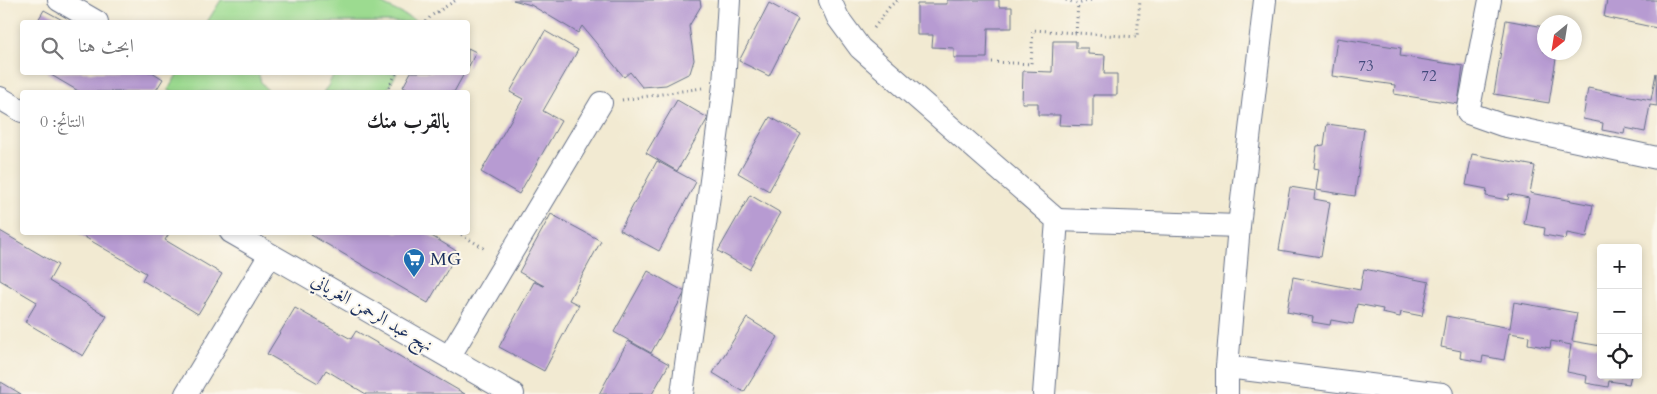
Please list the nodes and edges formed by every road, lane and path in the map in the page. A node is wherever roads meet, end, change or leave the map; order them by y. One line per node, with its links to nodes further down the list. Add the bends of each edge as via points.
1 (59, 0): 12 (street)
2 (456, 0): 13 (path)
3 (729, 0): 18 (street)
4 (830, 0): 15 (street, via 838,18)
5 (898, 0): 15 (path, via 890,6)
6 (1066, 0): 11 (path)
7 (1091, 0): 11 (path)
8 (1140, 0): 14 (path, via 1137,37)
9 (1265, 0): 25 (street)
10 (1490, 0): 23 (street, via 1468,113 1502,125)
11 (1078, 4): 14 (path)
12 (94, 20)
13 (428, 20)
14 (1076, 33): 16 (path, via 1034,30 1031,64)
15 (860, 48): 24 (street)
16 (992, 62)
17 (395, 75): 19 (path)
18 (724, 85): 21 (path); 34 (street)
19 (387, 90)
20 (0, 98): 22 (street)
21 (601, 103): 29 (street)
22 (20, 110)
23 (1657, 158)
24 (1057, 220): 25 (street); 35 (street)
25 (1239, 226): 31 (street)
26 (236, 235): 28 (street, نهج عبد الرحمن الغرياني)
27 (462, 235): 29 (path)
28 (270, 255): 30 (street, نهج عبد الرحمن الغرياني); 32 (street)
29 (507, 261): 30 (street)
30 (449, 357): 33 (street, نهج عبد الرحمن الغرياني)
31 (1226, 367): 36 (street); 37 (street)
32 (186, 394)
33 (513, 394)
34 (682, 394)
35 (1044, 394)
36 (1227, 394)
37 (1442, 394)

